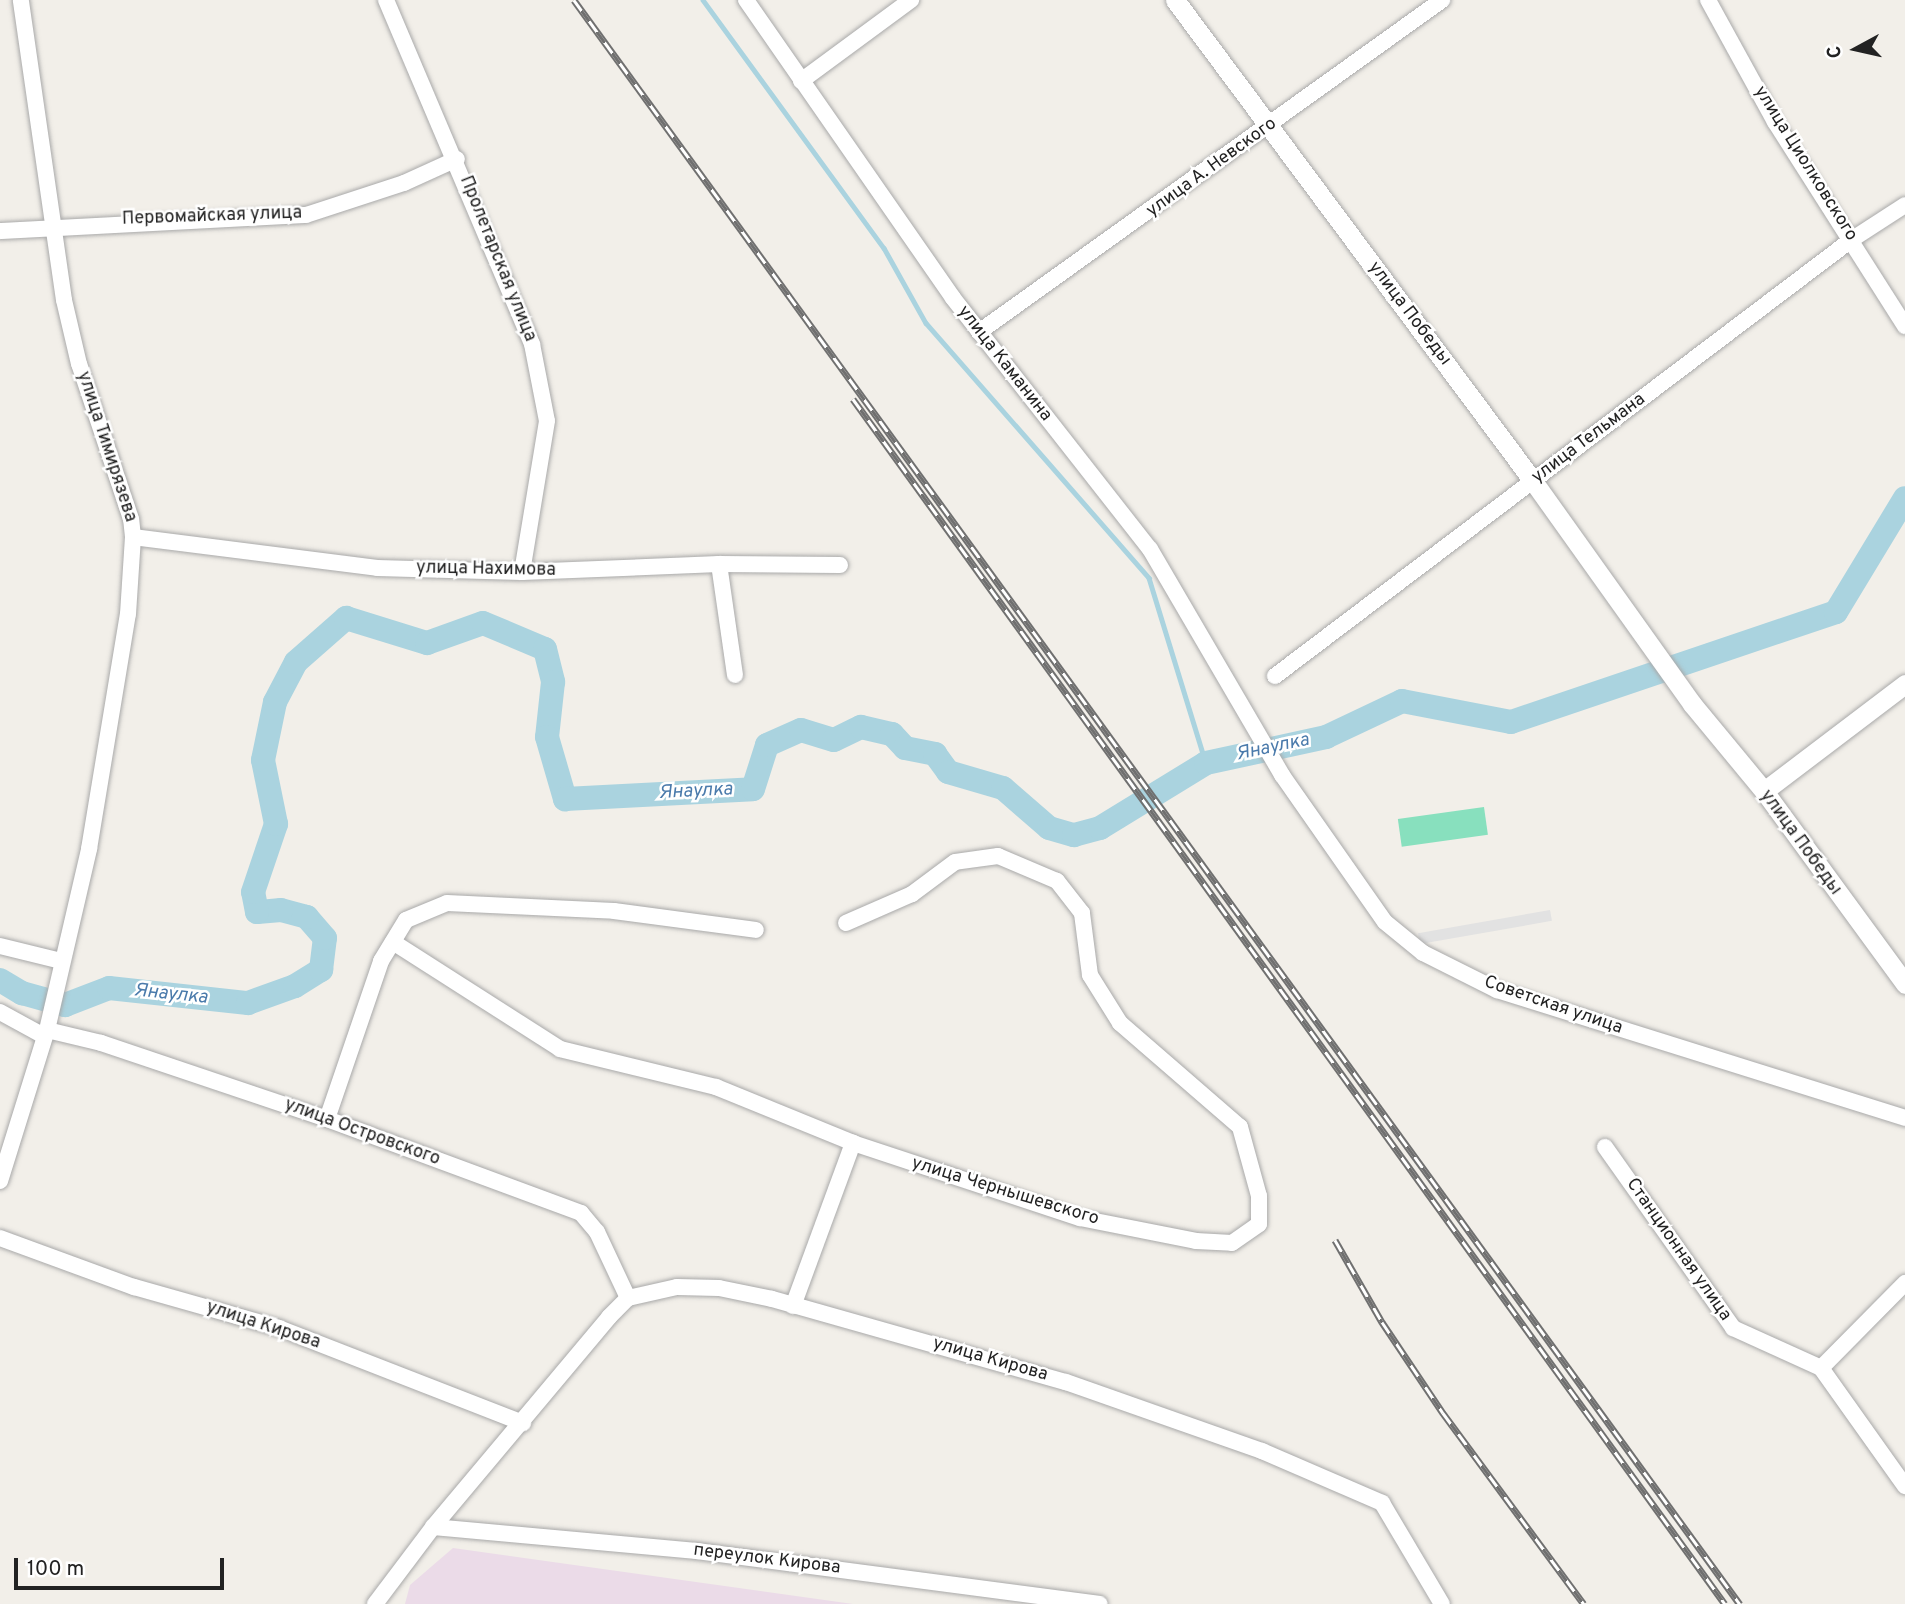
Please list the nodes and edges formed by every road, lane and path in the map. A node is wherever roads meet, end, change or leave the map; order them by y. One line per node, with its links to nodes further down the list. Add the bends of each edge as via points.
1 (21, 0): 12 (street, улица Тимирязева)
2 (386, 0): 10 (street, Пролетарская улица)
3 (746, 0): 8 (street, улица Каманина)
4 (911, 0): 8 (street)
5 (1175, 0): 9 (street, улица Победы)
6 (1442, 0): 9 (street, улица А. Невского)
7 (1708, 0): 14 (street, улица Циолковского, via 1775,122)
8 (801, 81): 16 (street, улица Каманина)
9 (1268, 126): 16 (street, улица А. Невского); 17 (street, улица Победы)
10 (457, 159): 12 (street, Первомайская улица, via 404,183 306,215 110,222); 21 (street, Пролетарская улица, via 532,344 547,421)
11 (1905, 205): 14 (street, улица Тельмана)
12 (51, 230): 13 (street, Первомайская улица); 18 (street, улица Тимирязева, via 79,364)
13 (0, 231)
14 (1851, 240): 15 (street, улица Циолковского); 17 (street, улица Тельмана)
15 (1905, 326)
16 (979, 332): 25 (street, улица Каманина, via 1150,549)
17 (1533, 481): 23 (street, улица Тельмана); 26 (street, улица Победы, via 1692,704)
18 (133, 537): 21 (street, улица Нахимова, via 377,568); 31 (street, улица Тимирязева, via 124,640 89,849)
19 (719, 564): 20 (street, улица Нахимова); 21 (street, улица Нахимова); 22 (street)
20 (840, 565)
21 (522, 572)
22 (735, 675)
23 (1275, 676)
24 (1905, 684): 26 (street)
25 (1282, 775): 35 (street, Советская улица, via 1385,922 1423,953 1497,990)
26 (1764, 791): 32 (street, улица Победы)
27 (846, 923): 37 (street, улица Чернышевского, via 912,894 955,862 998,856 1057,881 1082,913 1090,975 1120,1023 1240,1127 1259,1196 1259,1224 1232,1243 1196,1241 1080,1218)
28 (756, 930): 29 (street, via 614,911 447,903 406,920)
29 (393, 942): 36 (street, via 381,961); 37 (street, улица Чернышевского, via 560,1049 716,1087)
30 (0, 946): 31 (street)
31 (60, 968): 34 (street, улица Тимирязева)
32 (1905, 984)
33 (0, 1012): 34 (street, улица Островского)
34 (46, 1033): 36 (street, улица Островского, via 101,1043); 39 (street)
35 (1905, 1118)
36 (327, 1119): 42 (street, улица Островского, via 581,1213 597,1232)
37 (853, 1143): 43 (street)
38 (1605, 1147): 44 (street, Станционная улица, via 1733,1328)
39 (0, 1181)
40 (0, 1238): 45 (street, улица Кирова, via 134,1287 279,1328)
41 (1905, 1283): 44 (street)
42 (628, 1298): 43 (street, улица Кирова, via 677,1287 719,1289); 45 (street)
43 (793, 1306): 48 (street, улица Кирова, via 1066,1382 1382,1503)
44 (1821, 1368): 46 (street)
45 (523, 1423): 47 (street)
46 (1905, 1486)
47 (433, 1527): 49 (street); 50 (street, переулок Кирова, via 697,1551)
48 (1437, 1602)
49 (375, 1604)
50 (1100, 1604)

